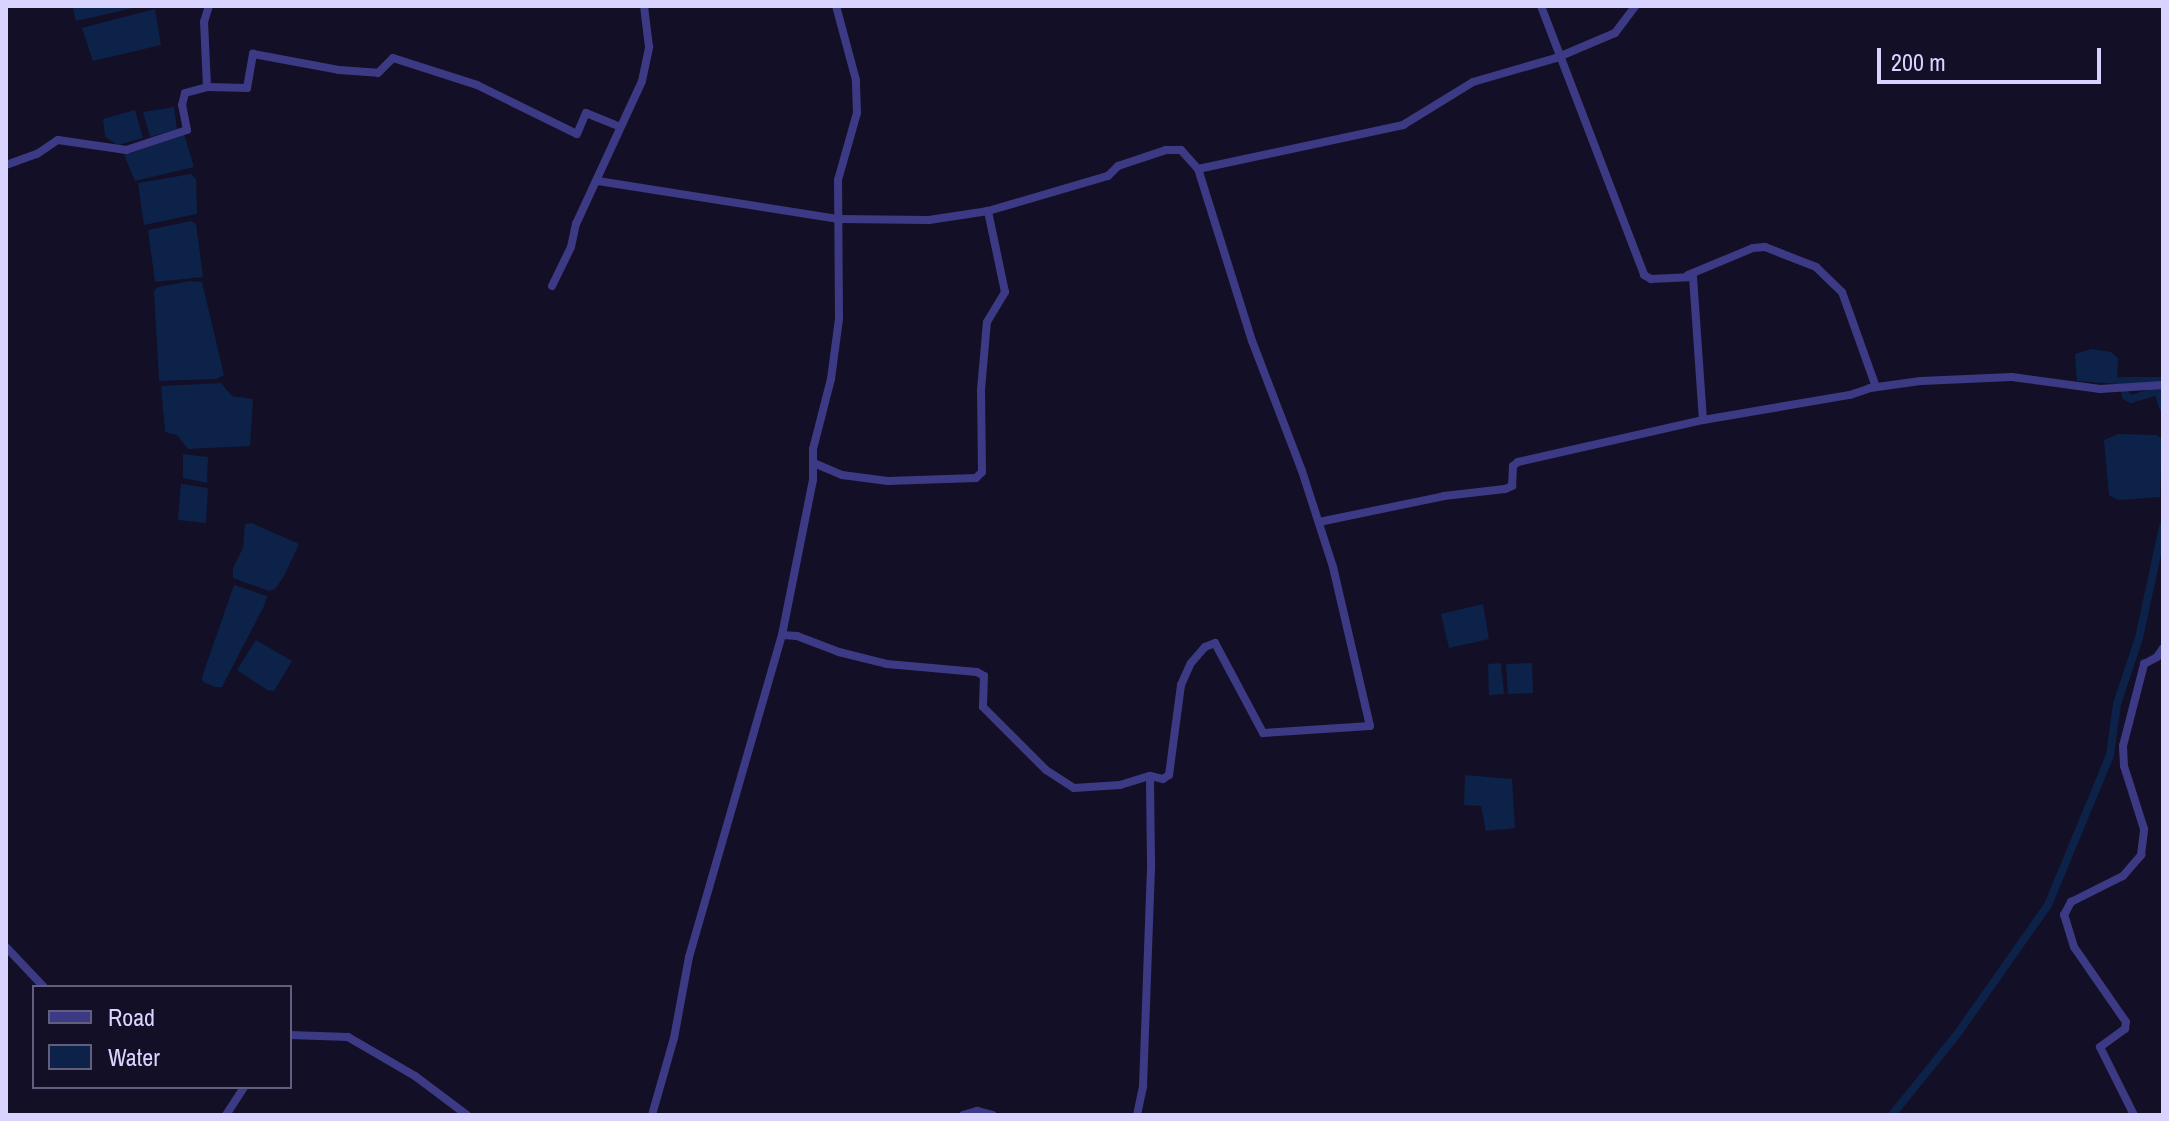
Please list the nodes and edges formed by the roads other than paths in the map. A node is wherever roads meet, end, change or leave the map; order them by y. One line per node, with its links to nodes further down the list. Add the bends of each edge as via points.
1 (209, 6): 7 (street, via 204,22)
2 (644, 6): 8 (street, via 649,47 642,81)
3 (836, 6): 13 (street, via 856,80 857,113 838,180)
4 (1541, 6): 6 (street)
5 (1635, 6): 6 (street, via 1615,33)
6 (1560, 56): 10 (street, via 1473,82 1403,125); 14 (street, via 1644,275)
7 (207, 87): 8 (street, via 247,88 253,54 378,73 393,58 477,85 577,134 586,113); 9 (street, via 185,93 187,130 126,150 58,140)
8 (620, 127): 11 (street)
9 (6, 165)
10 (1198, 169): 12 (street, via 1181,150 1166,150 1118,166 1108,176); 20 (street, via 1252,341)
11 (598, 181): 13 (street); 15 (street)
12 (988, 211): 13 (street, via 929,220); 19 (street, via 1005,292 987,322 982,472 976,478 888,481 842,475)
13 (839, 219): 19 (street, via 839,319 813,449)
14 (1688, 275): 17 (street, via 1765,247 1816,267 1842,292); 18 (street, via 1693,277)
15 (552, 286)
16 (2163, 385): 17 (street, via 2126,388 2012,377)
17 (1876, 387): 18 (street)
18 (1703, 420): 20 (street, via 1518,462 1512,486 1505,489)
19 (816, 464): 21 (street)
20 (1319, 522): 23 (street, via 1370,726 1263,733 1215,643 1191,663 1181,685 1169,775)
21 (782, 635): 23 (street, via 887,664 977,672 984,676 983,707 1062,784 1120,785); 30 (street, via 689,957)
22 (2163, 648): 34 (street, via 2144,664 2123,746 2144,829 2141,855 2123,876 2071,902 2064,915 2074,947 2126,1022 2125,1029 2100,1047)
23 (1150, 776): 33 (street, via 1143,1086)
24 (6, 947): 25 (street)
25 (42, 985)
26 (292, 1035): 29 (street, via 348,1037 415,1076)
27 (243, 1089): 28 (street)
28 (226, 1115)
29 (467, 1115)
30 (652, 1115)
31 (963, 1115): 32 (street)
32 (993, 1115)
33 (1137, 1115)
34 (2134, 1115)

